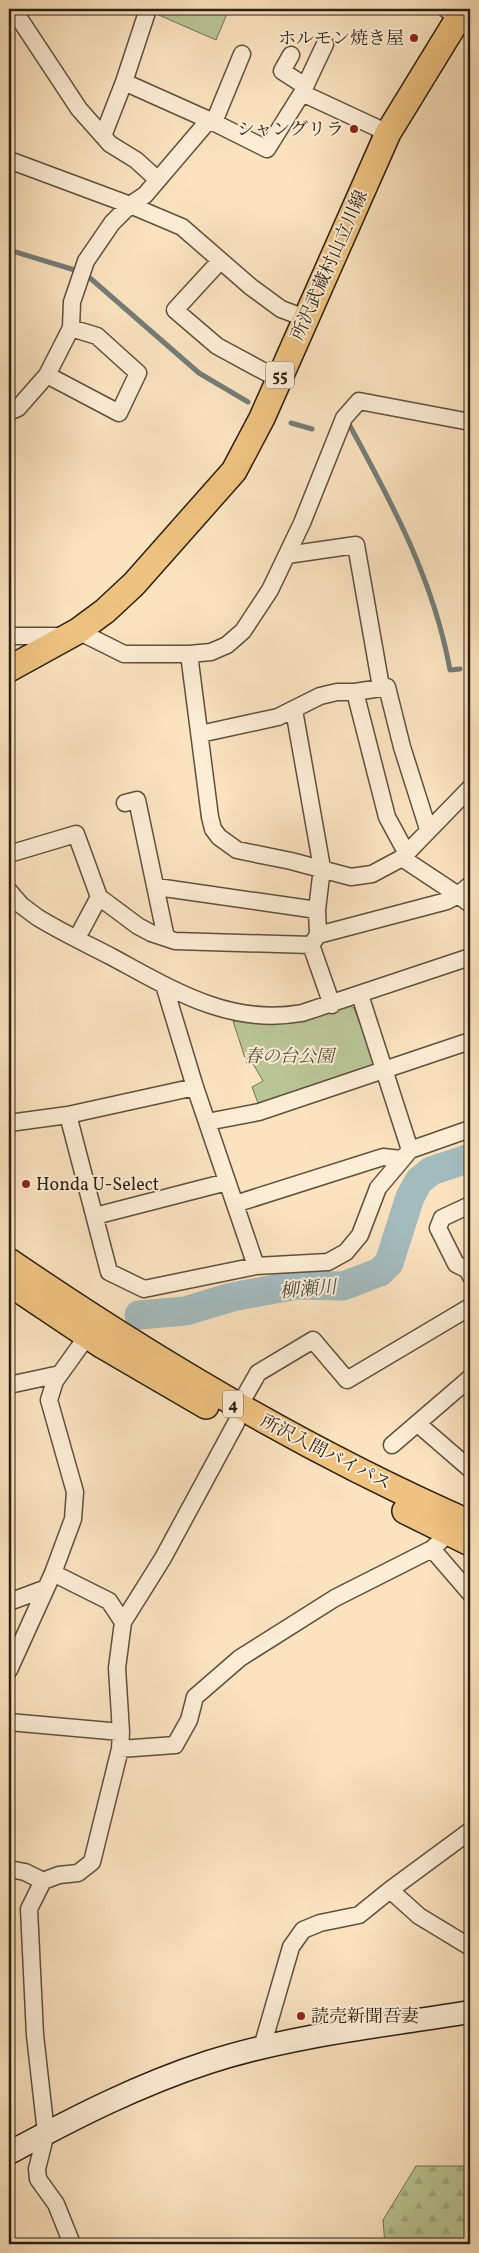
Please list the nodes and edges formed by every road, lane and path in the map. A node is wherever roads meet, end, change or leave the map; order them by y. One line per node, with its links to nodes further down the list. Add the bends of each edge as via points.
1 (13, 9): 11 (street, via 79,109)
2 (148, 9): 7 (street)
3 (460, 14): 10 (main road, 所沢武蔵村山立川線 / 55)
4 (325, 44): 8 (street)
5 (242, 54): 9 (street)
6 (291, 55): 8 (street, via 282,72)
7 (124, 82): 9 (street); 11 (street)
8 (304, 89): 9 (street, via 267,149); 10 (street)
9 (212, 121): 13 (street)
10 (388, 133): 16 (main road, 所沢武蔵村山立川線 / 55)
11 (103, 136): 13 (street)
12 (9, 160): 14 (street)
13 (158, 180): 14 (street, via 145,195)
14 (130, 205): 15 (street, via 182,228); 17 (street, via 86,261 72,302)
15 (220, 261): 16 (street, via 281,309); 19 (street, via 175,310 217,346)
16 (305, 318): 19 (main road, 所沢武蔵村山立川線 / 55)
17 (71, 328): 18 (street); 18 (street, via 97,336 138,373 119,413)
18 (48, 375): 20 (street)
19 (278, 379): 23 (main road, 所沢武蔵村山立川線 / 55, via 234,471 134,584)
20 (12, 407)
21 (470, 422): 22 (street, via 359,401 344,418)
22 (287, 555): 25 (street, via 270,590 243,631 219,649); 27 (street, via 356,545)
23 (74, 634): 24 (street); 25 (street, via 124,654); 26 (main road, 所沢武蔵村山立川線 / 55)
24 (9, 636)
25 (190, 654): 30 (street)
26 (9, 669)
27 (381, 687): 28 (street); 33 (street, via 387,687)
28 (355, 692): 29 (street, via 320,696); 35 (street, via 387,817)
29 (294, 710): 30 (street, via 278,717); 36 (street)
30 (200, 734): 36 (street, via 210,817 219,837 237,850)
31 (470, 788): 33 (street)
32 (125, 803): 37 (street, via 137,800)
33 (428, 829): 35 (street)
34 (9, 854): 40 (street, via 76,834)
35 (405, 856): 36 (street, via 372,874 351,877); 39 (street)
36 (322, 868): 41 (street)
37 (156, 887): 41 (street); 43 (street)
38 (9, 891): 42 (street, via 37,917)
39 (466, 895): 44 (street)
40 (99, 897): 42 (street); 43 (street, via 138,926)
41 (317, 910): 44 (street)
42 (77, 938): 46 (street)
43 (166, 938): 44 (street, via 176,941)
44 (314, 940): 48 (street)
45 (470, 957): 47 (street)
46 (164, 985): 48 (street, via 213,1007 251,1016 278,1017); 51 (street)
47 (360, 995): 48 (street); 50 (street)
48 (332, 1005)
49 (470, 1041): 50 (street)
50 (385, 1070): 53 (street, via 258,1112); 56 (street)
51 (195, 1087): 52 (street); 53 (street)
52 (68, 1115): 54 (street); 60 (street)
53 (207, 1122): 57 (street)
54 (9, 1123)
55 (470, 1130): 56 (street)
56 (405, 1154): 58 (street, via 383,1157); 62 (street, via 378,1188 360,1236 346,1252 328,1262)
57 (227, 1182): 58 (street); 60 (street)
58 (235, 1204): 62 (street)
59 (470, 1205): 63 (street, via 442,1218 438,1228 456,1264 468,1270)
60 (95, 1216): 62 (street, via 109,1272 144,1289)
61 (9, 1261): 66 (main road, 所沢入間バイパス / 4)
62 (256, 1266)
63 (470, 1275)
64 (9, 1283): 66 (main road, 所沢入間バイパス / 4)
65 (470, 1307): 70 (street, via 347,1380 313,1340 258,1373)
66 (93, 1328): 67 (street); 70 (main road, 所沢入間バイパス / 4)
67 (60, 1374): 69 (street); 75 (street, via 50,1390 49,1400 76,1506)
68 (470, 1378): 71 (street)
69 (9, 1384)
70 (237, 1415): 74 (main road, 所沢入間バイパス / 4); 79 (street, via 164,1558)
71 (418, 1424): 72 (street); 73 (street)
72 (392, 1445)
73 (470, 1469)
74 (459, 1530): 77 (street); 83 (street, via 335,1598 240,1658 195,1697 189,1720 175,1745)
75 (53, 1573): 76 (street); 79 (street, via 109,1601)
76 (44, 1589): 78 (street); 80 (street)
77 (470, 1593)
78 (9, 1602)
79 (123, 1622): 82 (street, via 117,1668)
80 (9, 1670)
81 (9, 1722): 82 (street)
82 (122, 1732): 83 (street)
83 (120, 1749): 86 (street, via 92,1862 78,1873)
84 (470, 1830): 87 (street)
85 (9, 1870): 86 (street, via 24,1872)
86 (43, 1881): 91 (street, via 29,1909 35,2035)
87 (390, 1890): 88 (street, via 418,1916); 90 (street, via 359,1914 303,1930 291,1947)
88 (470, 1947)
89 (470, 2012): 90 (street)
90 (262, 2047): 91 (street, via 148,2084)
91 (46, 2133): 92 (street); 93 (street, via 37,2170 38,2179 56,2204)
92 (9, 2153)
93 (72, 2244)

